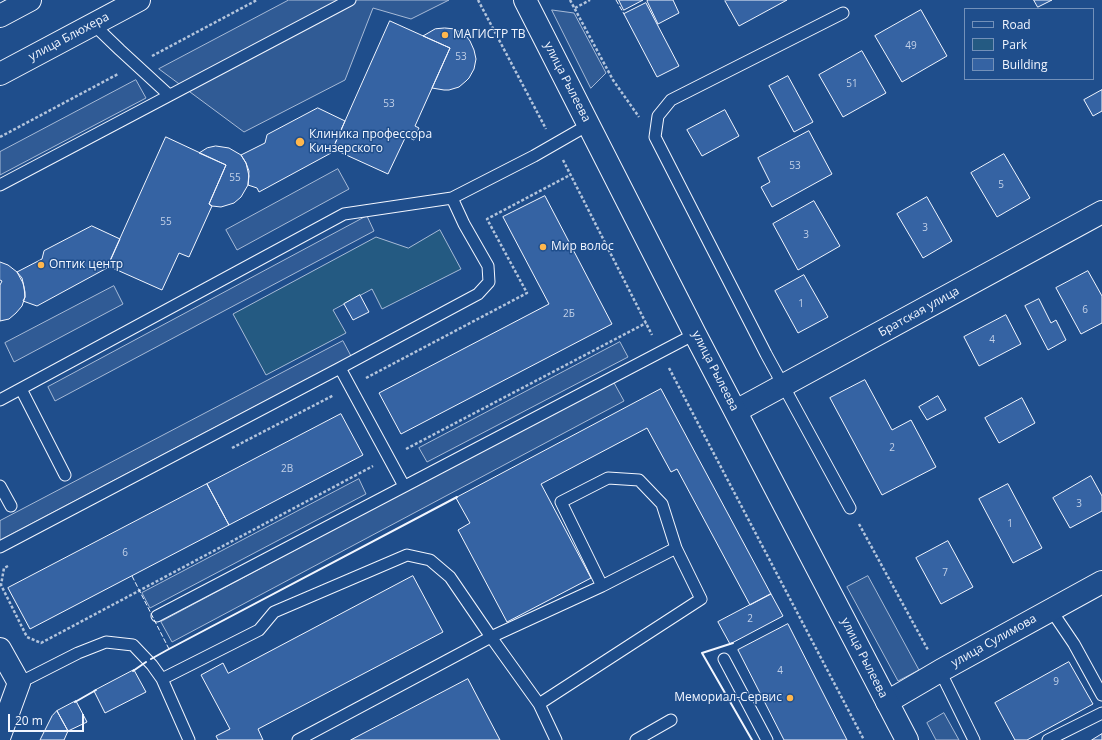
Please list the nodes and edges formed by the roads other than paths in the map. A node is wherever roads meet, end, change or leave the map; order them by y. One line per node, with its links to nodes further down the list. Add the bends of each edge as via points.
1 (30, 0): 6 (street)
2 (139, 0): 7 (street, улица Блюхера)
3 (350, 0): 9 (lane)
4 (525, 0): 10 (street, улица Рылеева)
5 (844, 13): 16 (lane, via 671,100 658,116 655,138)
6 (0, 16)
7 (94, 24): 8 (street, улица Блюхера); 9 (lane)
8 (0, 74)
9 (169, 95): 11 (lane)
10 (588, 125): 12 (lane); 14 (street, улица Рылеева)
11 (0, 185)
12 (452, 198): 15 (lane, via 488,266 489,282 478,294); 17 (lane, via 344,214)
13 (1102, 212): 16 (street, Братская улица)
14 (695, 334): 19 (street, улица Рылеева); 22 (lane)
15 (340, 368): 22 (lane); 25 (lane)
16 (783, 386): 19 (street, Братская улица); 24 (lane)
17 (22, 389): 18 (lane); 20 (lane)
18 (0, 400)
19 (736, 411): 38 (street, улица Рылеева)
20 (65, 475)
21 (0, 486): 23 (lane)
22 (404, 486): 30 (lane)
23 (11, 506)
24 (850, 508)
25 (0, 547)
26 (676, 548): 28 (lane); 28 (lane, via 662,504 639,480 608,478 561,502); 39 (lane, via 701,599)
27 (1102, 582): 29 (street, улица Сулимова)
28 (602, 586): 31 (lane)
29 (1051, 610): 34 (street, улица Сулимова); 37 (lane, via 1074,644)
30 (157, 616)
31 (491, 638): 35 (lane, via 450,577 430,560 407,555 274,612 259,630); 39 (lane); 44 (lane)
32 (0, 649): 36 (street)
33 (724, 659): 47 (lane)
34 (940, 671): 38 (street, улица Сулимова); 49 (lane)
35 (162, 679): 36 (lane, via 133,645 106,642 78,652); 43 (lane)
36 (19, 683): 42 (street)
37 (1102, 695)
38 (887, 702): 48 (street, улица Рылеева)
39 (539, 704): 45 (lane)
40 (1102, 713): 50 (lane)
41 (671, 720): 46 (lane)
42 (0, 735)
43 (189, 740)
44 (298, 740)
45 (556, 740)
46 (636, 740)
47 (767, 740)
48 (907, 740)
49 (974, 740)
50 (1048, 740)

